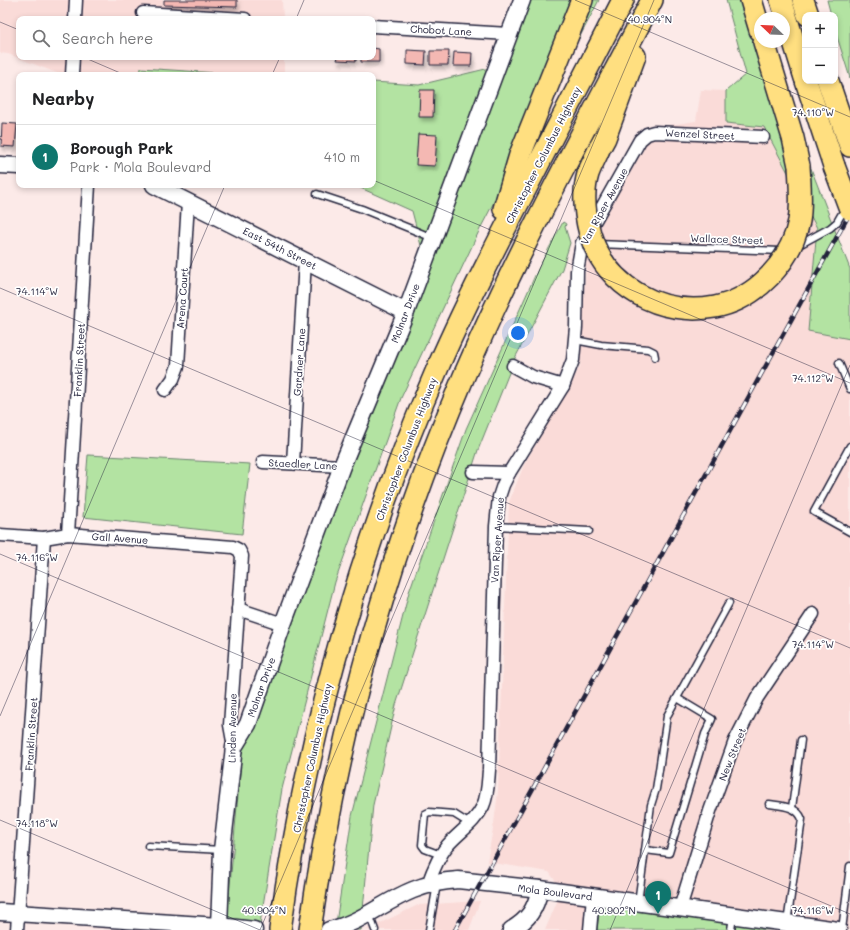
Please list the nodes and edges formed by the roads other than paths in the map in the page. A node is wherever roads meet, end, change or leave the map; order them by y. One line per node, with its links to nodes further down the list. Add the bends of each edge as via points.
1 (76, 0): 13 (street)
2 (522, 0): 16 (street, Molnar Drive)
3 (581, 0): 37 (highway, via 520,155)
4 (623, 0): 37 (highway, Christopher Columbus Highway)
5 (652, 0): 85 (highway, via 507,282 464,377 425,474 384,594 352,709 330,812)
6 (656, 0): 17 (highway, bridge, via 605,138 588,174 584,198 586,219 593,244 602,261 618,280 638,294 661,304 687,309 715,307 740,299 762,284 778,268 791,245 798,221 799,166)
7 (751, 0): 10 (highway)
8 (781, 0): 19 (highway)
9 (803, 0): 11 (highway)
10 (755, 12)
11 (807, 12)
12 (143, 13): 14 (street)
13 (75, 16)
14 (194, 16)
15 (376, 26): 16 (street, Chobot Lane)
16 (510, 34): 34 (street, Molnar Drive)
17 (766, 48)
18 (73, 60): 20 (street)
19 (802, 70)
20 (72, 72)
21 (806, 84): 33 (highway, bridge)
22 (829, 84): 25 (highway)
23 (763, 137): 24 (street, Wenzel Street, via 654,132)
24 (640, 140): 35 (street, Van Riper Avenue)
25 (850, 146)
26 (0, 165): 27 (street)
27 (16, 166)
28 (89, 188): 55 (street, Franklin Street)
29 (160, 188): 32 (street, East 54th Street)
30 (317, 194): 34 (lane)
31 (850, 198): 35 (lane, Wallace Street, via 837,222 830,228 796,246 780,251)
32 (188, 202): 36 (street, East 54th Street); 45 (street, Arena Court, via 178,366)
33 (850, 209)
34 (433, 238): 38 (street, Molnar Drive)
35 (582, 243): 39 (street, Van Riper Avenue, via 577,271)
36 (305, 261): 38 (street, East 54th Street); 48 (street, Gardner Lane)
37 (487, 263): 84 (highway, Christopher Columbus Highway, via 454,330 409,436 358,580 314,741)
38 (406, 312): 49 (street, Molnar Drive)
39 (575, 340): 40 (lane, via 648,349 654,352); 43 (street, Van Riper Avenue, via 573,360)
40 (655, 357)
41 (838, 363): 44 (lane)
42 (513, 366): 43 (street, via 533,377)
43 (563, 386): 51 (street, Van Riper Avenue)
44 (850, 389)
45 (165, 390)
46 (850, 446): 54 (lane, via 814,512)
47 (263, 462): 48 (street, Staedler Lane)
48 (293, 463): 49 (street, Staedler Lane)
49 (342, 466): 62 (street, Molnar Drive)
50 (473, 472): 51 (street)
51 (509, 473): 52 (street, Van Riper Avenue, via 499,497)
52 (496, 526): 53 (lane); 68 (street, Van Riper Avenue, via 487,794 482,807)
53 (589, 531)
54 (850, 532)
55 (68, 534): 57 (street, Gall Avenue); 58 (street, Gall Avenue, via 233,547)
56 (0, 535): 57 (street, Gall Avenue)
57 (44, 538): 80 (street, Franklin Street)
58 (239, 550): 60 (street, Linden Avenue, via 242,556)
59 (729, 603): 63 (lane)
60 (238, 609): 62 (street); 65 (street, Linden Avenue, via 230,725)
61 (813, 614): 78 (street, New Street, via 757,698 735,741)
62 (283, 624): 65 (street, Molnar Drive, via 248,724)
63 (677, 698): 71 (lane, via 667,716 656,789 650,805); 71 (lane, via 712,719 704,734 669,853)
64 (801, 740): 67 (lane)
65 (234, 747): 70 (street, Linden Avenue)
66 (770, 804): 67 (lane)
67 (792, 808): 83 (lane, via 802,819)
68 (470, 824): 72 (street, Van Riper Avenue); 72 (lane, via 454,814 425,814 422,845 425,849)
69 (148, 846): 70 (lane)
70 (222, 850): 86 (street, Linden Avenue)
71 (645, 850): 77 (lane)
72 (441, 855): 74 (street, Van Riper Avenue, via 432,871)
73 (850, 866): 96 (lane)
74 (433, 884): 75 (street, Mola Boulevard, via 458,880); 81 (street, Mola Boulevard, via 397,898); 92 (lane)
75 (540, 889): 76 (street, Mola Boulevard); 93 (street, via 528,918)
76 (593, 896): 77 (street, Mola Boulevard); 94 (street)
77 (638, 902): 78 (street, Mola Boulevard)
78 (680, 908): 82 (street, Mola Boulevard)
79 (0, 912): 80 (street)
80 (19, 913): 86 (street); 88 (street, Franklin Street)
81 (369, 914): 90 (street, Mola Boulevard); 91 (lane)
82 (732, 923): 83 (street, Mola Boulevard)
83 (787, 923): 87 (street, Mola Boulevard)
84 (281, 924)
85 (311, 924)
86 (218, 928): 89 (street)
87 (808, 928): 95 (street, Mola Boulevard)
88 (17, 930)
89 (254, 930)
90 (329, 930)
91 (375, 930)
92 (429, 930)
93 (512, 930)
94 (590, 930)
95 (838, 930)
96 (842, 930)

